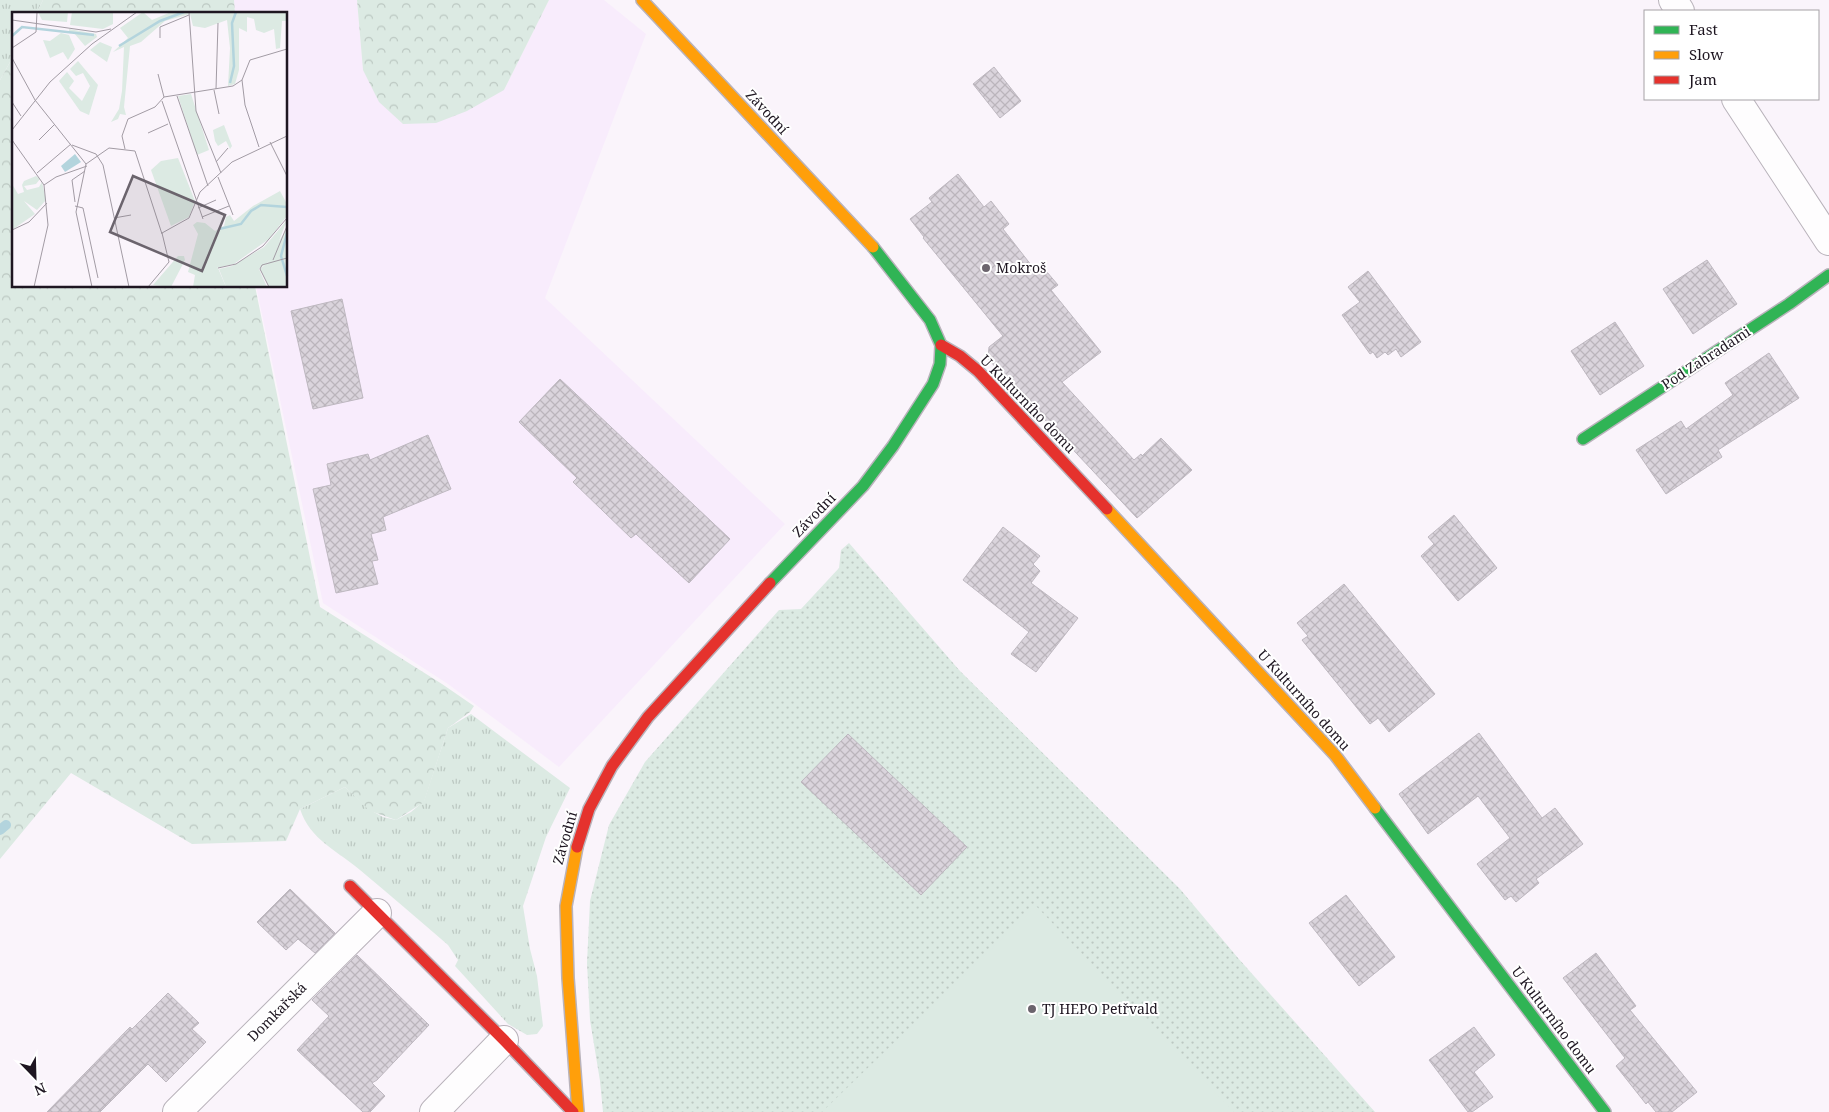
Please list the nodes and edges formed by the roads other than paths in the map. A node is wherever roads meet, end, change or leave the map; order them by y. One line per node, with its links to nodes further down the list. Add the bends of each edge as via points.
1 (642, 0): 5 (street, Závodní, via 882,256 930,320)
2 (1737, 100): 3 (street)
3 (1829, 240)
4 (1829, 275): 6 (street, Pod Zahradami)
5 (941, 345): 13 (street, Závodní, via 940,364 933,384 863,486 785,566 648,717 612,766 593,801 576,850 566,906); 14 (street, U Kulturního domu, via 978,371 1335,755)
6 (1583, 439)
7 (350, 886): 8 (street)
8 (377, 913): 9 (street); 10 (street, Domkařská)
9 (504, 1040): 11 (street); 12 (street)
10 (177, 1112)
11 (434, 1112)
12 (573, 1112)
13 (578, 1112)
14 (1604, 1112)

